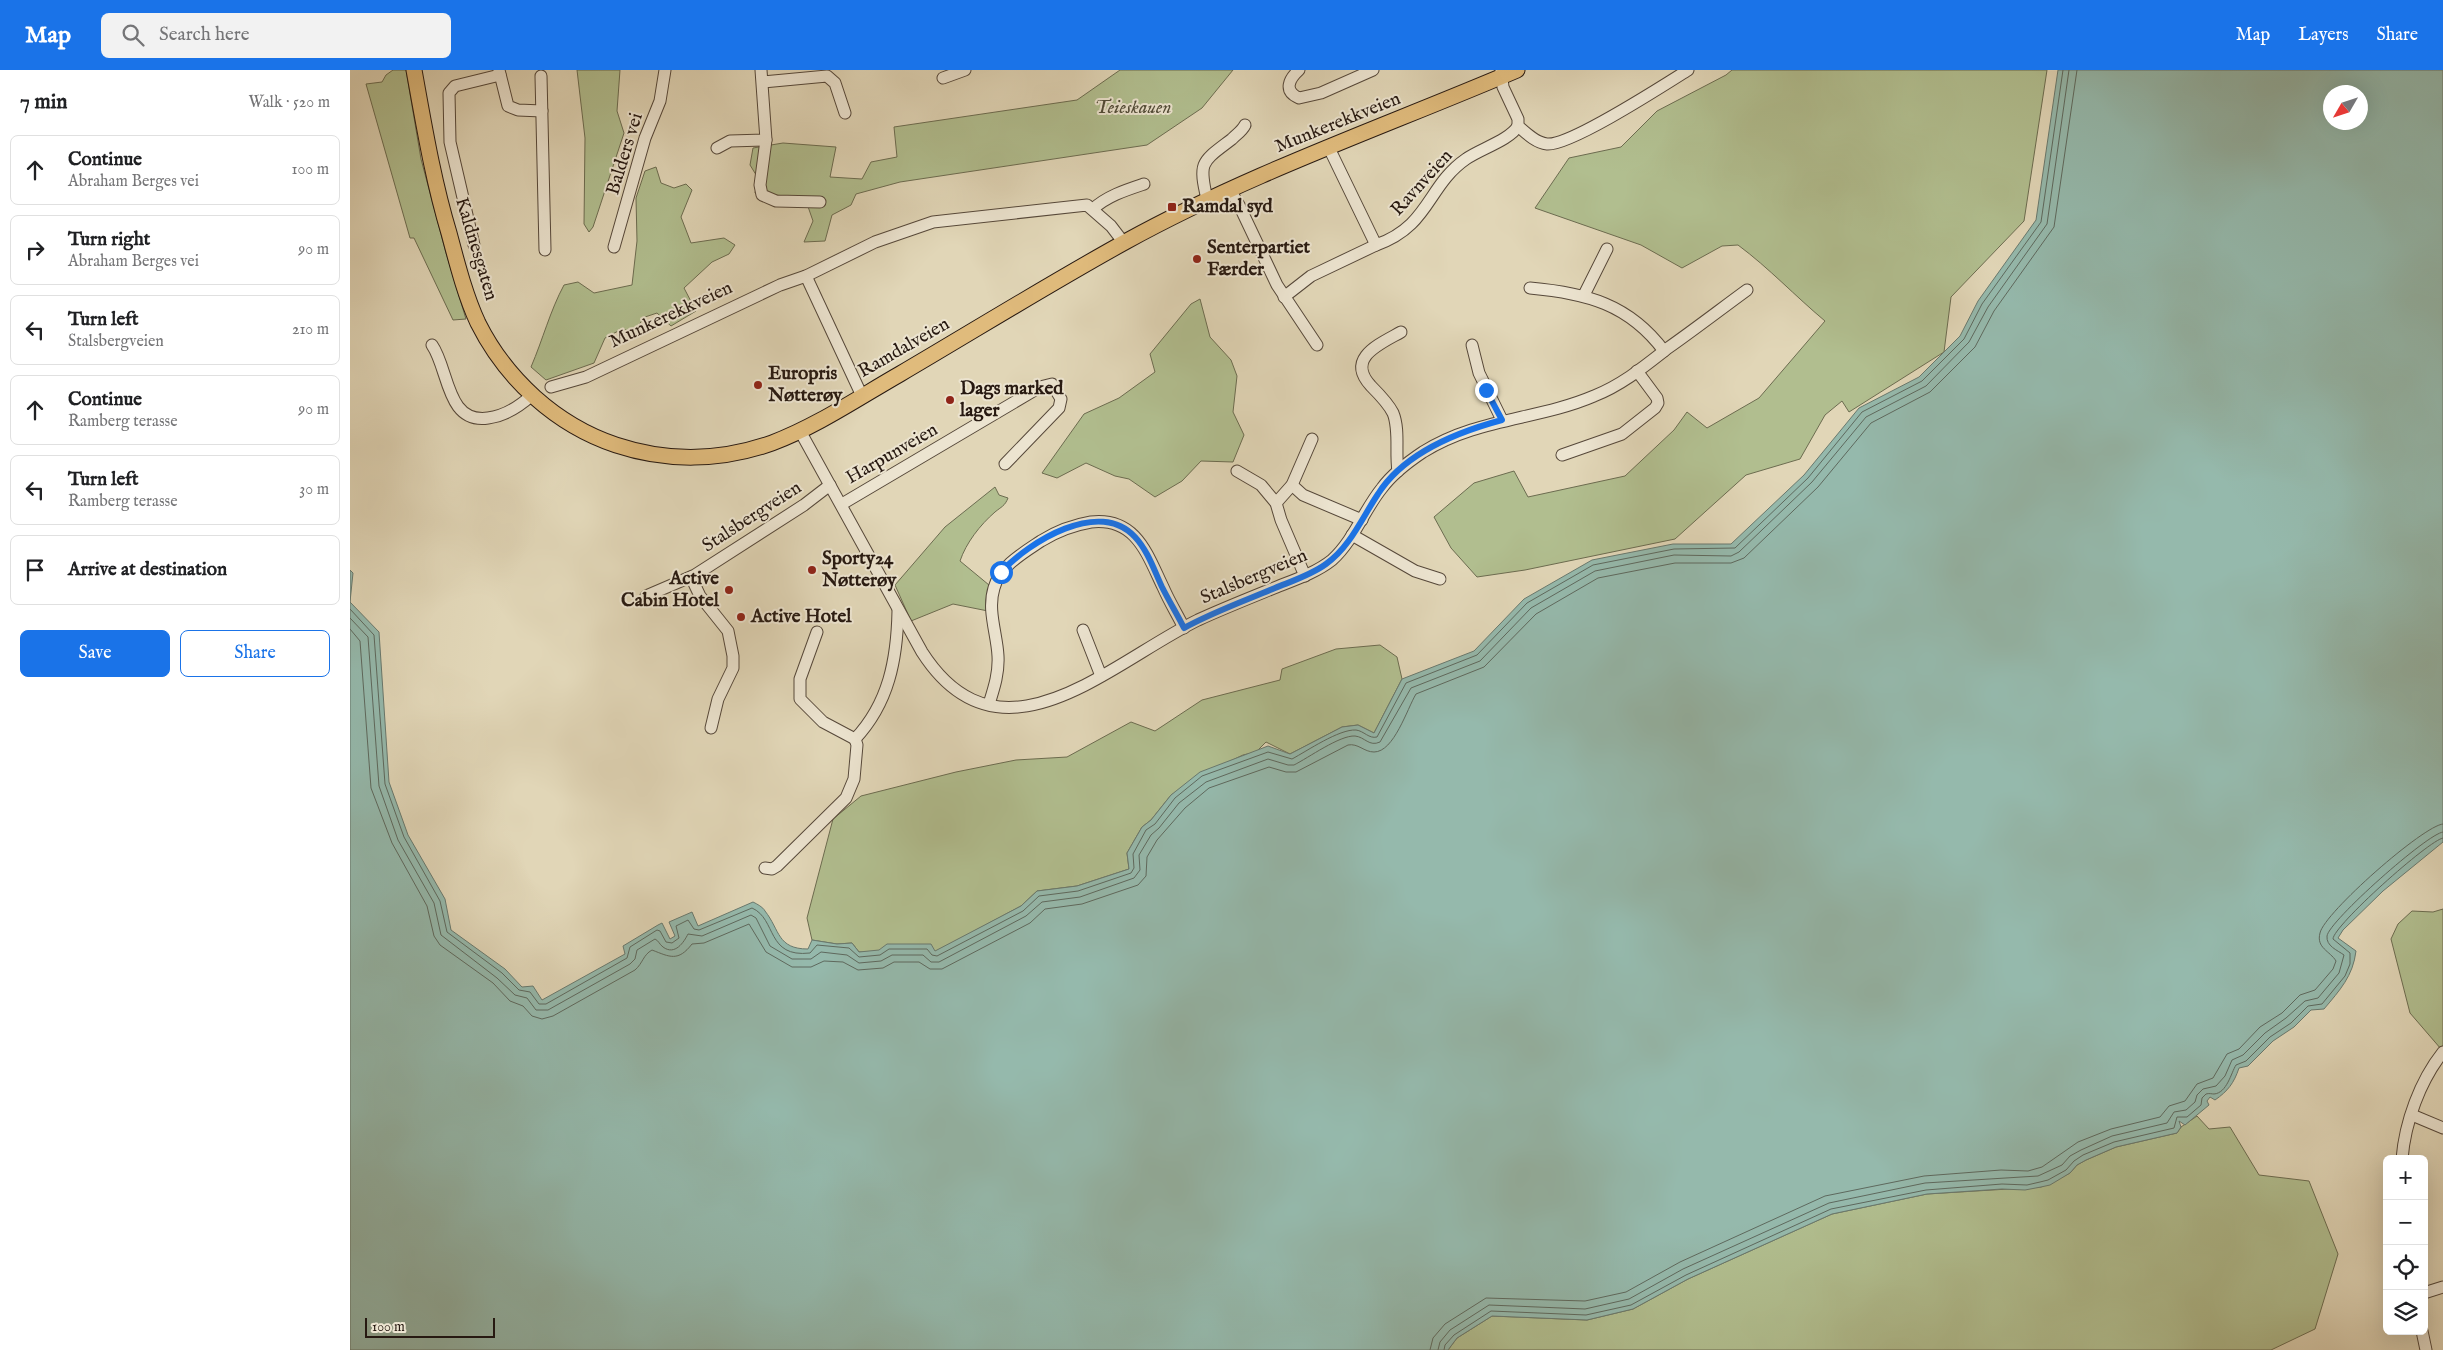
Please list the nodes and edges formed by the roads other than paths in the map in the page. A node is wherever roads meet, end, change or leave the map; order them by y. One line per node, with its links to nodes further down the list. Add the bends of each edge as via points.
1 (414, 70): 44 (main road, Kaldnesgaten, via 432,166 464,286 488,341)
2 (666, 70): 29 (street, Balders vei, via 660,101 645,138)
3 (762, 70): 13 (street)
4 (965, 70): 12 (street)
5 (1299, 70): 6 (street, via 1288,87 1291,94 1299,98 1321,93)
6 (1373, 70)
7 (1517, 70): 10 (main road, Munkerekkveien)
8 (1688, 70): 17 (street, via 1586,130 1557,143 1538,142)
9 (500, 73): 14 (street, via 508,106 518,110); 27 (street, via 455,86 448,93 450,142)
10 (1501, 73): 17 (street); 20 (main road, Munkerekkveien)
11 (541, 76): 14 (street)
12 (943, 78)
13 (763, 82): 15 (street, via 827,76 835,83); 18 (street)
14 (542, 111): 31 (street)
15 (845, 113)
16 (1245, 125): 23 (street, via 1203,164 1201,174)
17 (1518, 126): 28 (street, Ravnveien, via 1509,136 1460,163 1409,228)
18 (766, 140): 19 (street, via 730,141); 24 (street, via 760,185 762,195 776,200)
19 (717, 148)
20 (1329, 148): 22 (main road, Munkerekkveien); 28 (street, Ravnveien)
21 (1144, 184): 25 (street, via 1108,198)
22 (1230, 190): 23 (main road, Ramdalveien); 36 (street)
23 (1207, 199): 26 (main road, Ramdalveien)
24 (820, 202)
25 (1093, 209): 26 (street); 32 (street, Munkerekkveien, via 1082,204 933,222 875,242)
26 (1124, 243): 45 (main road, Ramdalveien)
27 (474, 245)
28 (1376, 245): 36 (street, Ravnveien, via 1311,276)
29 (614, 247)
30 (1607, 249): 35 (street)
31 (545, 250)
32 (806, 276): 43 (street, Munkerekkveien, via 780,285 586,377); 45 (street)
33 (1530, 288): 35 (street)
34 (1747, 290): 41 (street, Stalsbergveien)
35 (1584, 295): 41 (street, via 1635,320)
36 (1284, 297): 39 (street)
37 (1401, 332): 53 (street, via 1367,353 1361,368 1363,377 1395,419)
38 (432, 345): 44 (street, via 455,404 467,415 481,419 494,417 520,405)
39 (1317, 345)
40 (1472, 345): 47 (street, via 1479,373)
41 (1664, 351): 42 (street, Stalsbergveien)
42 (1637, 371): 47 (street, Stalsbergveien, via 1594,396 1563,407); 50 (street, via 1657,398 1654,408 1622,434)
43 (551, 387)
44 (532, 395): 46 (main road, Kaldnesgaten)
45 (862, 396): 48 (main road, Ramdalveien)
46 (554, 413): 48 (main road, Ramdalveien, via 609,443 682,458 738,453)
47 (1502, 420): 53 (street, Stalsbergveien, via 1475,427 1441,443)
48 (800, 431): 54 (street, Stalsbergveien)
49 (1312, 439): 55 (street)
50 (1562, 455)
51 (1005, 464): 57 (street, Harpunveien, via 1060,408 1061,399 1052,384 1040,387)
52 (1237, 470): 56 (street, via 1261,485)
53 (1398, 471): 58 (street, Stalsbergveien, via 1383,487)
54 (830, 485): 57 (street, Stalsbergveien); 61 (street, Stalsbergveien)
55 (1292, 485): 56 (street); 58 (street, via 1303,495)
56 (1276, 503): 60 (street)
57 (842, 504): 64 (street, Stalsbergveien)
58 (1362, 520): 59 (street, Stalsbergveien)
59 (1352, 535): 60 (street, Stalsbergveien, via 1334,558); 62 (street, via 1415,571)
60 (1305, 576): 65 (street, Stalsbergveien)
61 (691, 577): 63 (street, Stalsbergveien); 70 (street, Stalsbergveien, via 700,596 728,631 733,656 733,668 718,699)
62 (1440, 579)
63 (646, 596)
64 (898, 610): 69 (street, Stalsbergveien, via 940,676 964,696); 71 (street, via 893,668 886,694 868,725)
65 (1184, 628): 68 (street, Stalsbergveien); 69 (street, via 1148,554 1129,532 1120,525 1104,522 1059,530 1013,561 996,582 992,606 998,666)
66 (1083, 630): 68 (street)
67 (817, 632): 71 (street, via 800,679 800,699 823,722)
68 (1101, 676): 69 (street, Stalsbergveien, via 1058,699 1037,706 1014,708)
69 (989, 704)
70 (711, 728)
71 (855, 739): 72 (street, via 854,780 846,798 777,866)
72 (764, 868)
73 (2443, 1052): 74 (street, via 2432,1068)
74 (2412, 1115): 75 (street); 76 (street)
75 (2443, 1128)
76 (2403, 1155)
77 (2443, 1287): 78 (street)
78 (2428, 1291)
79 (2423, 1335): 80 (street)
80 (2426, 1350)

